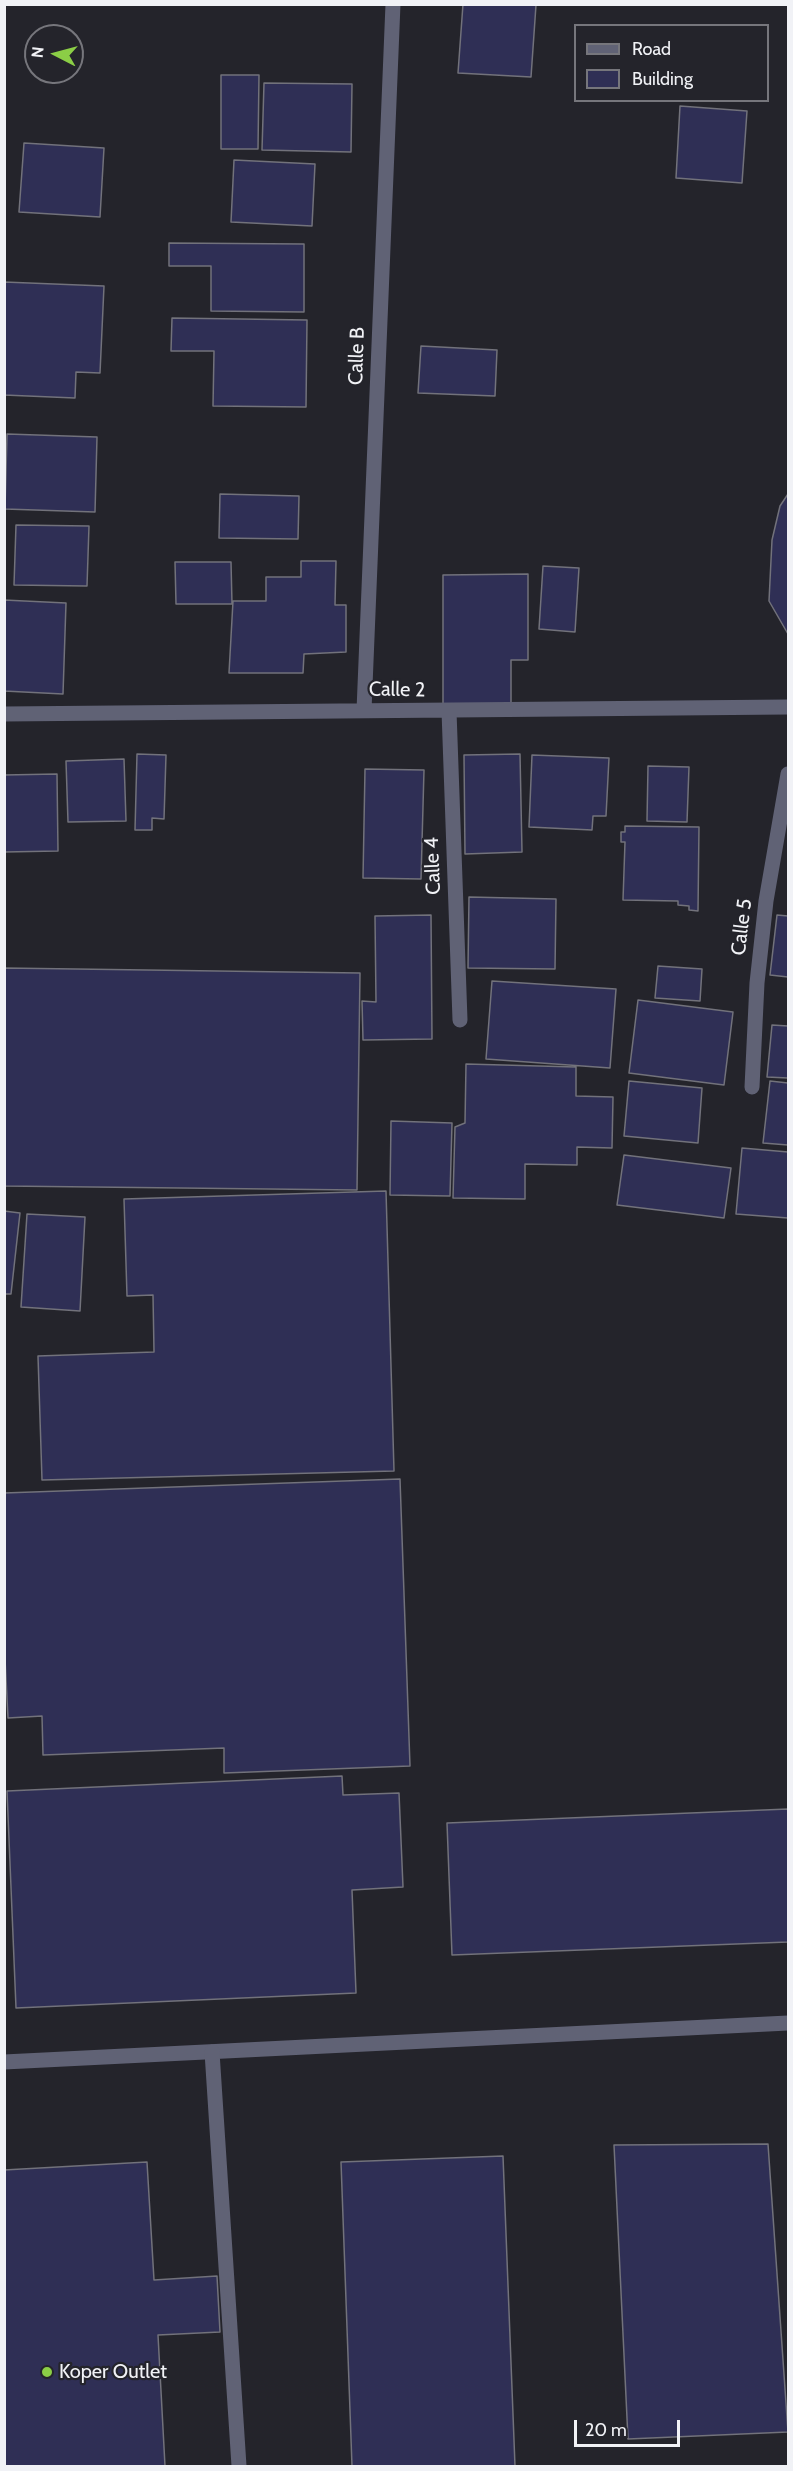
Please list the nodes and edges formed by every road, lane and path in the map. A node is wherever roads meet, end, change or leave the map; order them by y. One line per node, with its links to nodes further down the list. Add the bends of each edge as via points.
1 (393, 4): 3 (street, Calle B)
2 (789, 707): 4 (street, Calle 2)
3 (364, 710): 4 (street, Calle 2); 5 (street, Calle 2)
4 (449, 711): 7 (street, Calle 4)
5 (4, 714)
6 (789, 774): 8 (street, Calle 5, via 766,901)
7 (460, 1020)
8 (752, 1087)
9 (789, 2023): 10 (street)
10 (212, 2052): 11 (street); 12 (street)
11 (4, 2062)
12 (239, 2466)

